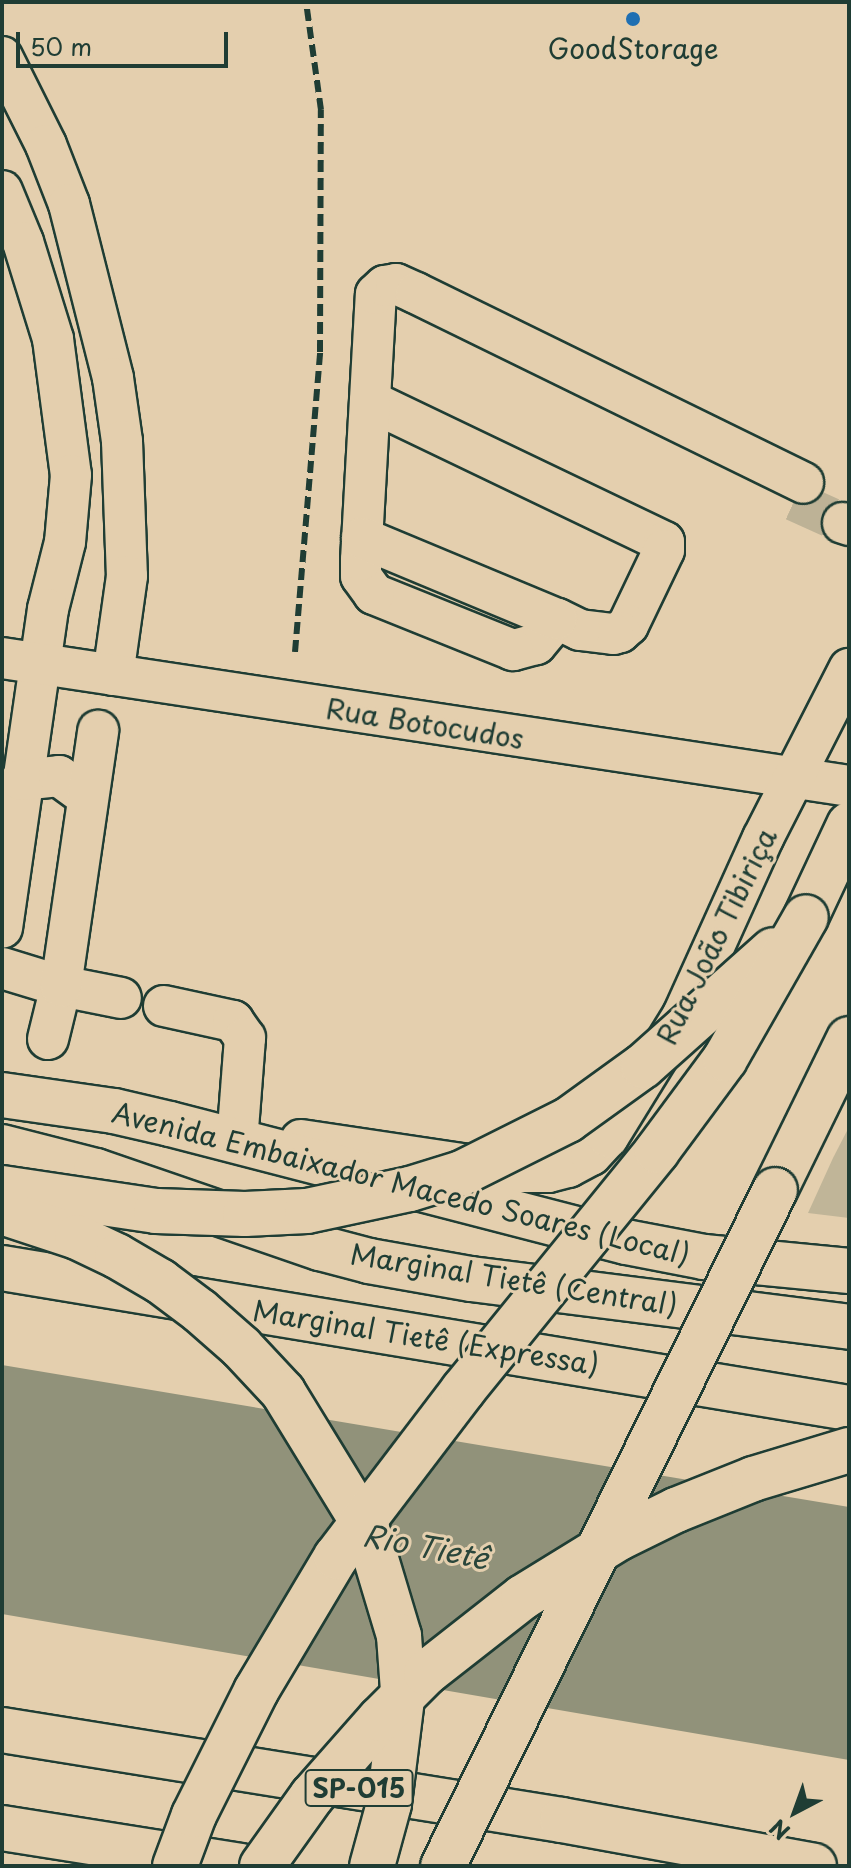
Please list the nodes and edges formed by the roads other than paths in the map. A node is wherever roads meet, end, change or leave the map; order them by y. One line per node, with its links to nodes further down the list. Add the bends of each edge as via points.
1 (2, 57): 7 (street, via 69,204 113,378 122,441 127,576)
2 (2, 191): 5 (street, via 53,339 71,475 65,542)
3 (370, 401): 3 (street, via 664,542 628,625 613,634 580,630 557,619 536,644 513,650 374,594 361,576); 4 (street, via 376,294 396,284 653,422)
4 (798, 492)
5 (21, 661): 7 (street, Rua Botocudos); 10 (street)
6 (849, 669): 9 (street, Rua João Tibiriça)
7 (113, 675): 9 (street, Rua Botocudos)
8 (98, 731): 12 (street)
9 (795, 779): 11 (street, Rua Botocudos); 24 (street, Rua João Tibiriça, via 683,1015 608,1137 591,1155 548,1172 516,1172)
10 (21, 780): 12 (street, via 59,776); 15 (street)
11 (849, 786)
12 (87, 796): 17 (street)
13 (849, 825): 14 (main road)
14 (806, 917): 26 (main road, bridge, via 643,1066 568,1120 462,1173 361,1202 245,1214 156,1211); 36 (main road, bridge, via 717,1071 336,1557 256,1691 194,1815)
15 (2, 928)
16 (2, 968): 17 (street)
17 (61, 986): 18 (street); 20 (street)
18 (121, 998)
19 (164, 1006): 24 (street, via 233,1021 245,1038)
20 (48, 1039)
21 (849, 1039): 40 (main road, bridge)
22 (2, 1095): 23 (main road, Avenida Embaixador Macedo Soares (Local))
23 (170, 1124): 24 (street, Rua João Tibiriça); 29 (main road, Avenida Embaixador Macedo Soares (Local), via 626,1242 704,1257)
24 (238, 1130)
25 (2, 1147): 30 (main road, Marginal Tietê (Central), via 96,1171 369,1261)
26 (2, 1188)
27 (2, 1212): 39 (main road, bridge, via 117,1256 160,1281 221,1329 283,1392 367,1529 399,1636 403,1691 389,1804)
28 (2, 1268): 31 (main road, Marginal Tietê (Expressa))
29 (849, 1271)
30 (849, 1327)
31 (849, 1408)
32 (849, 1450): 38 (main road, bridge, via 753,1479 676,1510 619,1538 511,1606 426,1673 380,1719 312,1796)
33 (2, 1730): 35 (main road, SP-015)
34 (2, 1828): 37 (main road)
35 (712, 1847): 41 (main road); 42 (main road, SP-015)
36 (175, 1866)
37 (241, 1866)
38 (262, 1866)
39 (372, 1866)
40 (443, 1866)
41 (766, 1866)
42 (814, 1866)

